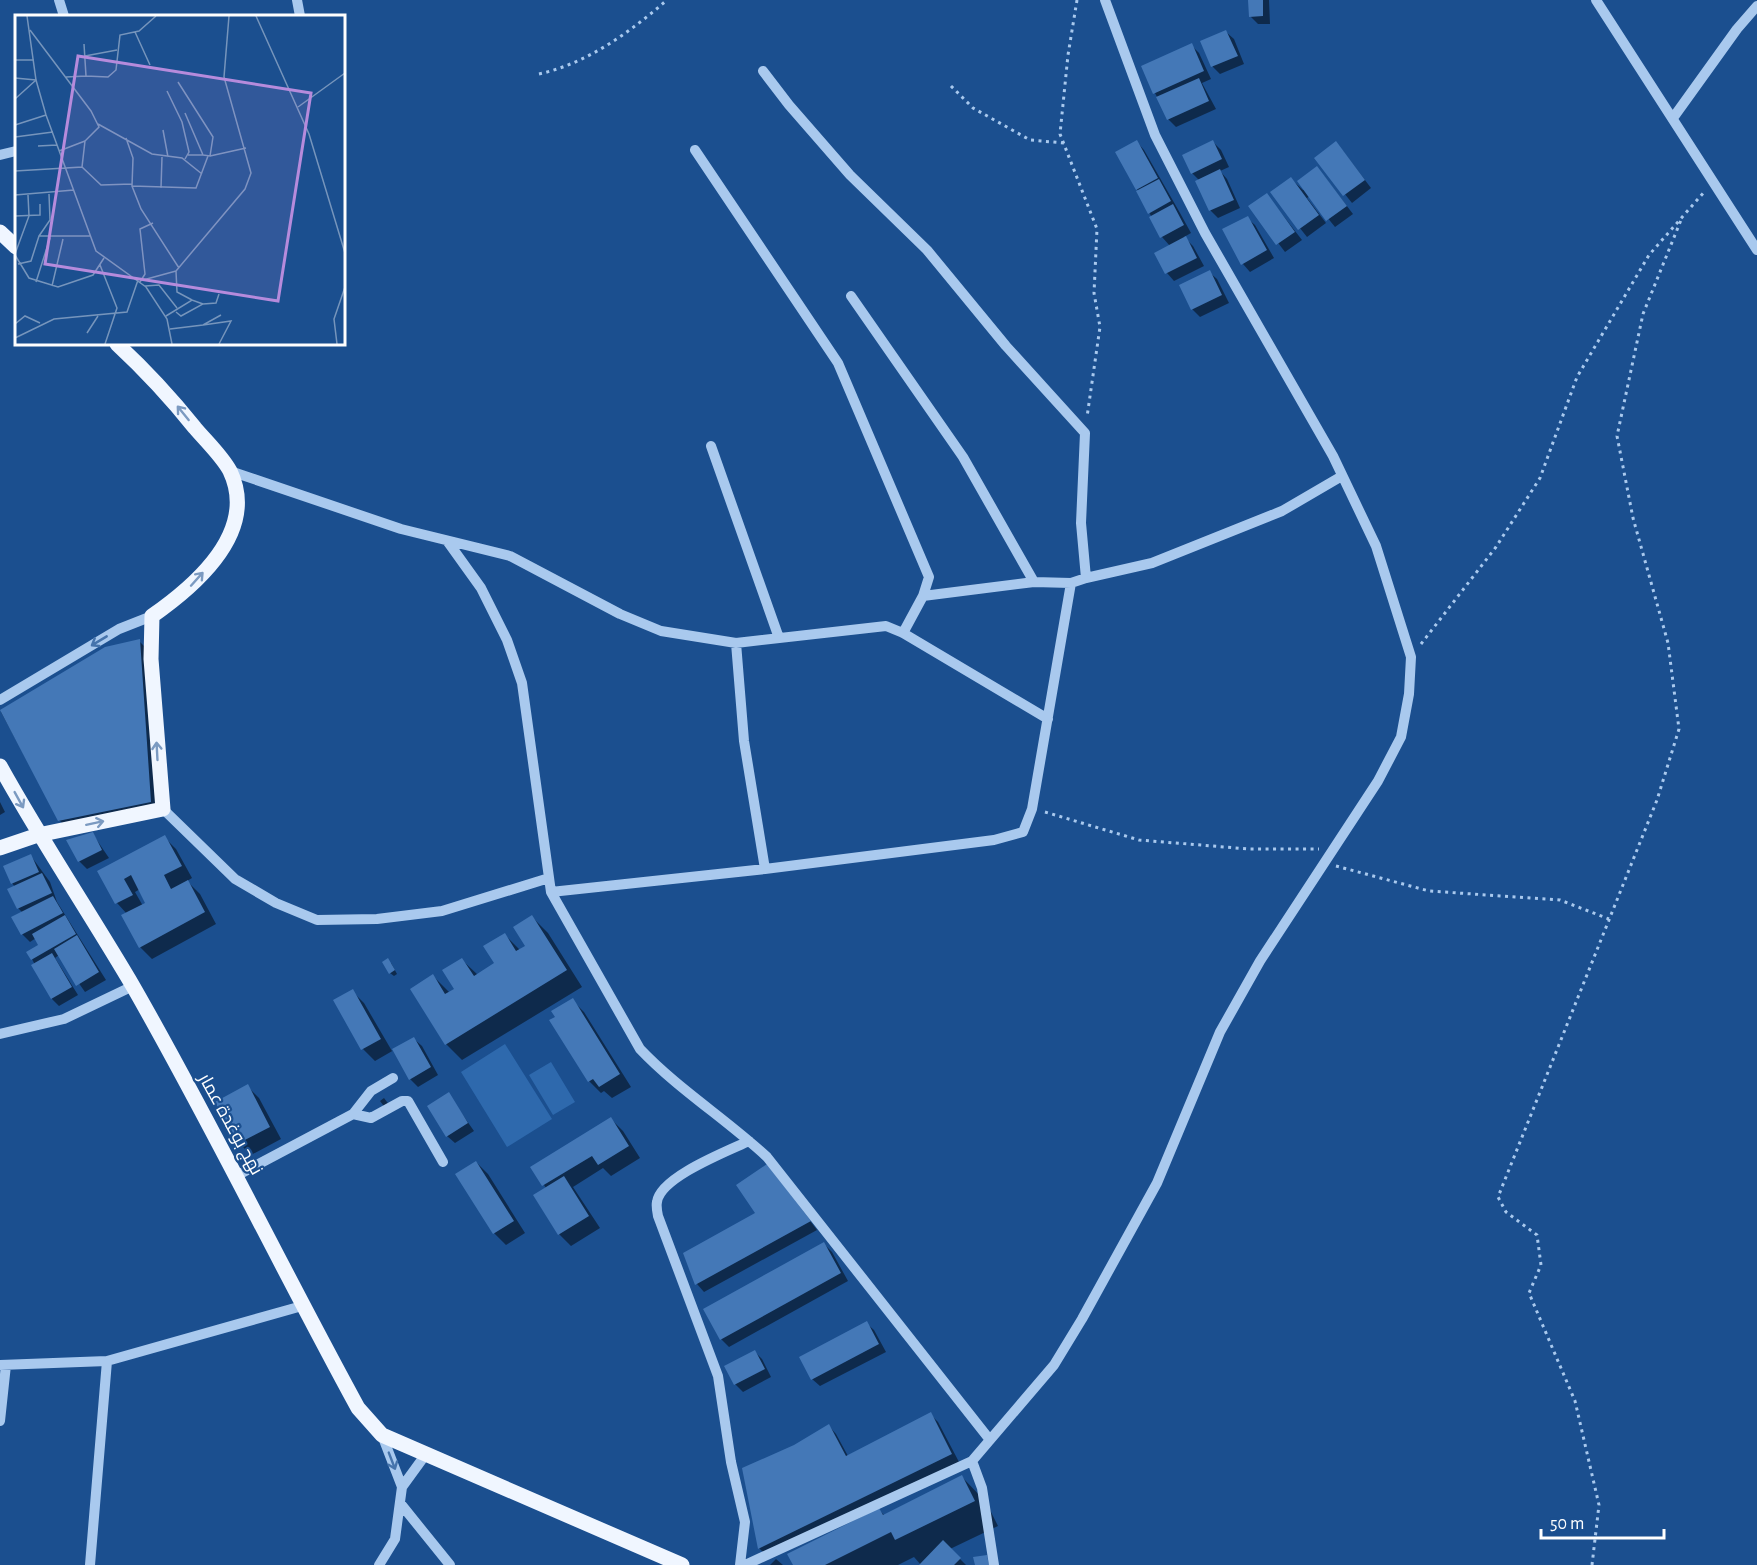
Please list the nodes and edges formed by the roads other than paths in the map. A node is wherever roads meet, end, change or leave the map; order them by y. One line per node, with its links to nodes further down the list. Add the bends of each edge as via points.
1 (59, 0): 6 (street)
2 (297, 0): 7 (street)
3 (1105, 0): 20 (street, via 1155,135)
4 (1596, 0): 9 (street)
5 (1757, 6): 9 (street)
6 (64, 15)
7 (300, 15)
8 (764, 71): 22 (street, via 850,175 927,250 1085,433 1081,523)
9 (1673, 118): 15 (street)
10 (695, 150): 25 (street, via 838,363 929,577)
11 (15, 151): 12 (street)
12 (0, 154)
13 (0, 232): 14 (main road)
14 (15, 246)
15 (1757, 250)
16 (851, 296): 23 (street, via 963,457)
17 (118, 345): 19 (main road, one-way to 17, via 159,384)
18 (711, 446): 28 (street)
19 (230, 471): 21 (street, via 346,512); 26 (main road, one-way to 19, via 188,590 218,556 231,531 237,499)
20 (1342, 476): 22 (street, via 1282,511 1152,563); 51 (street, via 1376,546 1411,657 1401,737 1378,781 1322,862 1220,1032 1157,1183 1082,1319 1054,1365)
21 (448, 542): 29 (street, via 510,556 620,614 661,631); 37 (street, via 481,588 507,640 522,683)
22 (1086, 578): 24 (street)
23 (1034, 582): 24 (street); 25 (street)
24 (1071, 583): 31 (street)
25 (923, 596): 27 (street)
26 (152, 616): 30 (street, one-way to 30, via 119,628); 33 (main road, one-way to 26, via 151,659)
27 (903, 633): 28 (street, via 886,627); 31 (street)
28 (779, 638): 29 (street)
29 (736, 643): 36 (street, via 744,741)
30 (0, 700)
31 (1048, 719): 36 (street, via 1032,808 1023,832 994,840)
32 (0, 766): 34 (main road, نهج بوغدة عمار, one-way to 34)
33 (163, 809): 34 (main road, one-way to 33); 37 (street, via 235,879 276,903 317,920 376,919 442,911)
34 (38, 835): 35 (main road); 39 (main road, نهج بوغدة عمار)
35 (0, 848)
36 (765, 869): 38 (street)
37 (549, 878): 38 (street)
38 (551, 892): 43 (street, via 640,1049)
39 (133, 986): 40 (street, via 64,1019); 45 (main road, نهج بوغدة عمار)
40 (0, 1034)
41 (393, 1077): 42 (street, via 371,1091)
42 (353, 1114): 44 (street, via 371,1118 408,1101); 45 (street)
43 (749, 1141): 51 (street, via 774,1166); 60 (street, via 682,1174 656,1200 658,1216 718,1376 745,1522)
44 (443, 1162)
45 (238, 1175): 46 (main road, نهج بوغدة عمار)
46 (302, 1306): 47 (street); 50 (main road, نهج بوغدة عمار, via 358,1408)
47 (107, 1361): 48 (street); 56 (street)
48 (3, 1365): 49 (street)
49 (0, 1421)
50 (382, 1435): 52 (main road); 54 (street, one-way to 54)
51 (990, 1440): 53 (street)
52 (426, 1454): 54 (street); 59 (main road)
53 (972, 1461): 61 (street); 62 (street, via 982,1488)
54 (402, 1487): 55 (street)
55 (400, 1503): 57 (street, via 395,1539); 58 (street)
56 (90, 1565)
57 (379, 1565)
58 (450, 1565)
59 (682, 1565)
60 (740, 1565)
61 (745, 1565)
62 (994, 1565)

